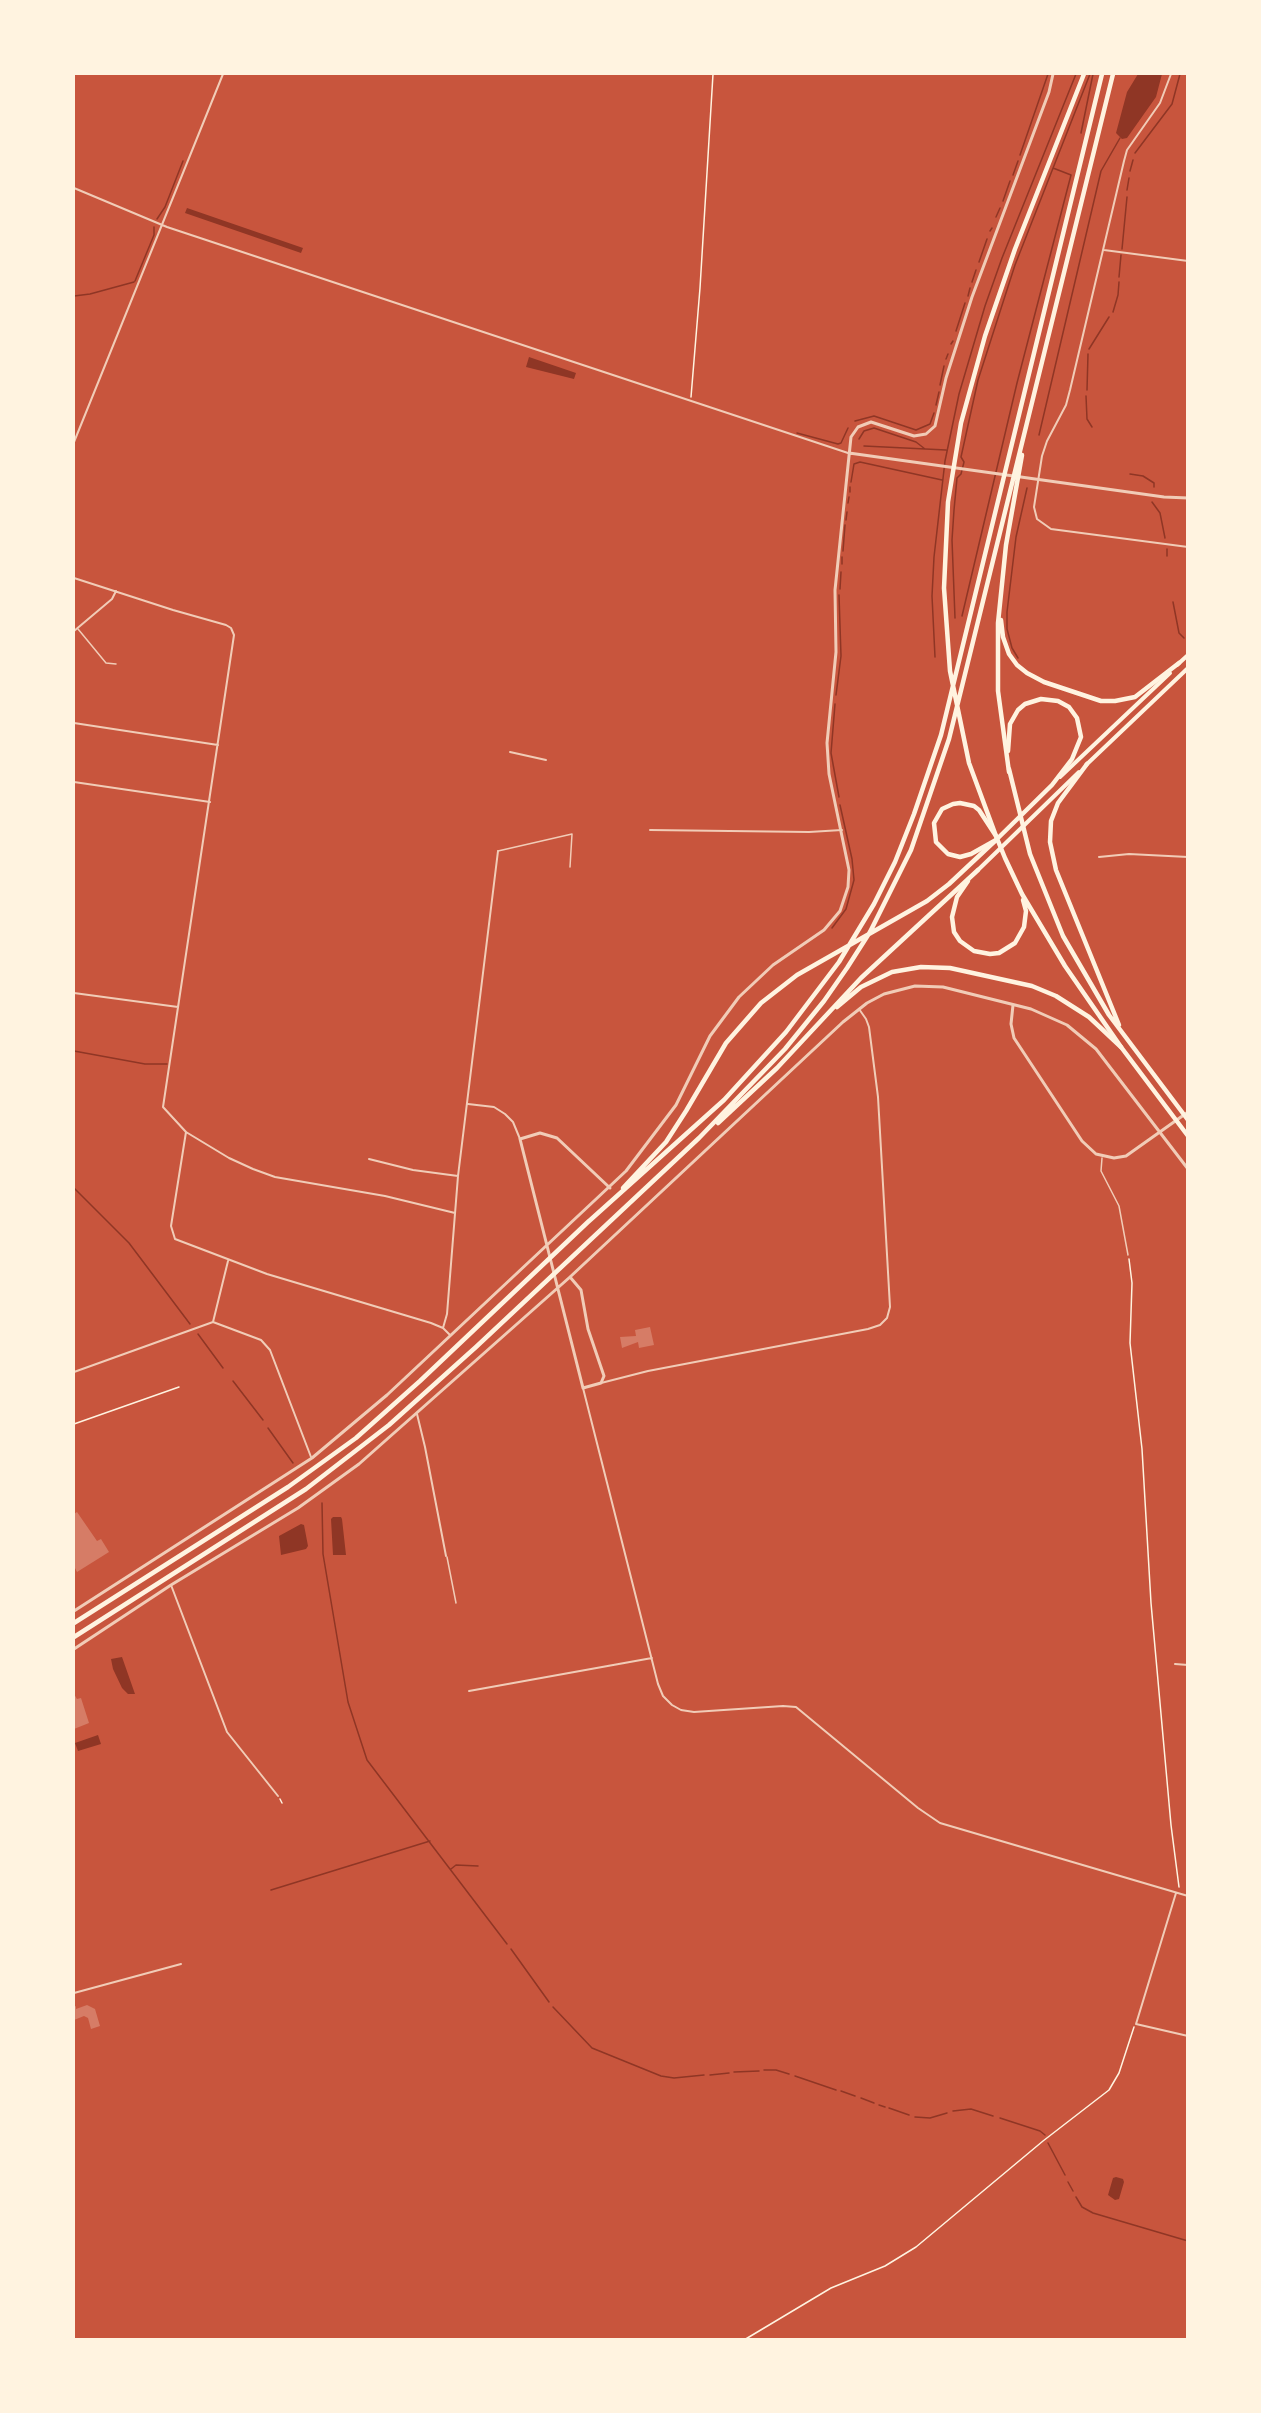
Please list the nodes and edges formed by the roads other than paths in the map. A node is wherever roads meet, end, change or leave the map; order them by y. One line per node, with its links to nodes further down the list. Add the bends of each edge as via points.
1 (223, 74): 8 (street)
2 (1053, 74): 13 (street, via 966,316 935,426 926,434 914,436 877,423 865,423 854,432)
3 (1084, 74): 34 (main road, via 999,293 961,423 945,529 948,653 964,742)
4 (1102, 74): 64 (main road, via 941,735 895,861 849,945 786,1032 723,1100)
5 (1113, 74): 11 (main road)
6 (1171, 74): 9 (street, via 1160,103 1127,150)
7 (74, 188): 8 (street)
8 (162, 225): 12 (street); 13 (street)
9 (1103, 249): 10 (street); 15 (street, via 1068,398 1042,456 1035,513 1051,529)
10 (1188, 261)
11 (1028, 426): 18 (main road); 56 (main road, via 949,739 899,878 870,932 824,1001 785,1049)
12 (74, 442)
13 (849, 453): 14 (street); 36 (street, via 828,738 828,762)
14 (1188, 498)
15 (1188, 547)
16 (74, 578): 17 (street)
17 (116, 591): 19 (street); 26 (street, via 231,628 233,640)
18 (1000, 598): 22 (main road, via 1003,637 1009,654 1027,673 1044,682 1101,701 1122,700 1144,692); 30 (main road, via 998,691)
19 (78, 628): 20 (street); 23 (lane, via 106,663)
20 (74, 632)
21 (1188, 655): 22 (main road)
22 (1179, 663): 32 (main road)
23 (116, 664)
24 (1188, 668): 29 (main road)
25 (74, 723): 26 (street)
26 (218, 745): 33 (street)
27 (510, 752): 28 (street)
28 (546, 760)
29 (1088, 764): 42 (main road); 49 (main road, via 1058,803 1050,830 1051,851 1108,1001)
30 (1009, 772): 32 (main road, via 1009,730 1018,710 1033,700 1058,701 1074,713 1081,737 1075,755); 49 (main road, via 1025,838 1063,936 1099,1000)
31 (74, 782): 33 (street)
32 (1052, 785): 37 (main road)
33 (210, 802): 46 (street)
34 (988, 821): 37 (main road); 37 (main road, via 974,806 953,804 936,817 934,837 943,851 960,857)
35 (650, 830): 36 (street)
36 (842, 830): 62 (street, via 849,876 840,911 824,930 773,965 739,997 710,1036 676,1105)
37 (996, 838): 43 (main road); 64 (main road, via 937,893 778,988 726,1043 666,1142)
38 (498, 850): 41 (lane, via 572,834); 51 (street)
39 (1188, 857): 40 (street, via 1125,854)
40 (1099, 858)
41 (570, 867)
42 (978, 870): 43 (main road, via 957,897 951,917 960,941 974,951 999,953 1015,943 1026,920); 48 (main road, via 861,978)
43 (1022, 894): 50 (main road, via 1065,966)
44 (74, 993): 46 (street)
45 (1014, 1005): 47 (street, via 952,988 924,986 893,991); 58 (street, via 1014,1038 1082,1141); 60 (street, via 1057,1020 1096,1049)
46 (178, 1007): 54 (street, via 162,1105)
47 (859, 1009): 67 (street); 72 (street, via 869,1027 878,1107 890,1295 887,1318 868,1329)
48 (818, 1024): 50 (main road, via 872,981 901,970 940,967 1046,992 1089,1017); 56 (main road, via 740,1104)
49 (1128, 1041): 53 (main road)
50 (1121, 1047): 55 (main road)
51 (468, 1104): 57 (street, via 494,1107 505,1114); 61 (street)
52 (1188, 1112): 58 (street, via 1126,1156)
53 (1188, 1120)
54 (186, 1132): 63 (street, via 229,1158 275,1177); 66 (street, via 171,1233 180,1242)
55 (1188, 1136)
56 (699, 1138): 81 (main road, via 476,1347 353,1455)
57 (520, 1139): 62 (street, via 540,1133 557,1138); 73 (street)
58 (1103, 1157): 65 (lane, via 1101,1171 1119,1206)
59 (369, 1159): 61 (street)
60 (1188, 1169)
61 (458, 1176): 63 (street)
62 (610, 1188): 70 (street)
63 (455, 1213): 69 (street)
64 (588, 1222): 80 (main road, via 356,1438 288,1487)
65 (1128, 1255)
66 (228, 1260): 68 (street); 69 (street)
67 (570, 1277): 72 (street, via 581,1290 588,1329 604,1376); 74 (street)
68 (213, 1322): 71 (street); 75 (street, via 261,1340 270,1350)
69 (443, 1328): 70 (street)
70 (451, 1336): 75 (street)
71 (74, 1372)
72 (601, 1383): 73 (street)
73 (583, 1388): 83 (street)
74 (417, 1414): 76 (street); 77 (street, via 359,1464 298,1508)
75 (312, 1458): 79 (street)
76 (446, 1556): 78 (lane)
77 (171, 1585): 82 (street); 87 (street, via 227,1732)
78 (456, 1604)
79 (74, 1611)
80 (74, 1623)
81 (74, 1637)
82 (74, 1649)
83 (652, 1658): 86 (street); 89 (street, via 663,1696 681,1710 796,1707 940,1823)
84 (1175, 1664): 85 (street)
85 (1188, 1665)
86 (470, 1691)
87 (278, 1796)
88 (1179, 1887): 89 (lane)
89 (1176, 1893): 90 (street); 93 (street, via 1136,2024)
90 (1188, 1896)
91 (181, 1964): 92 (street)
92 (74, 1993)
93 (1188, 2036)

